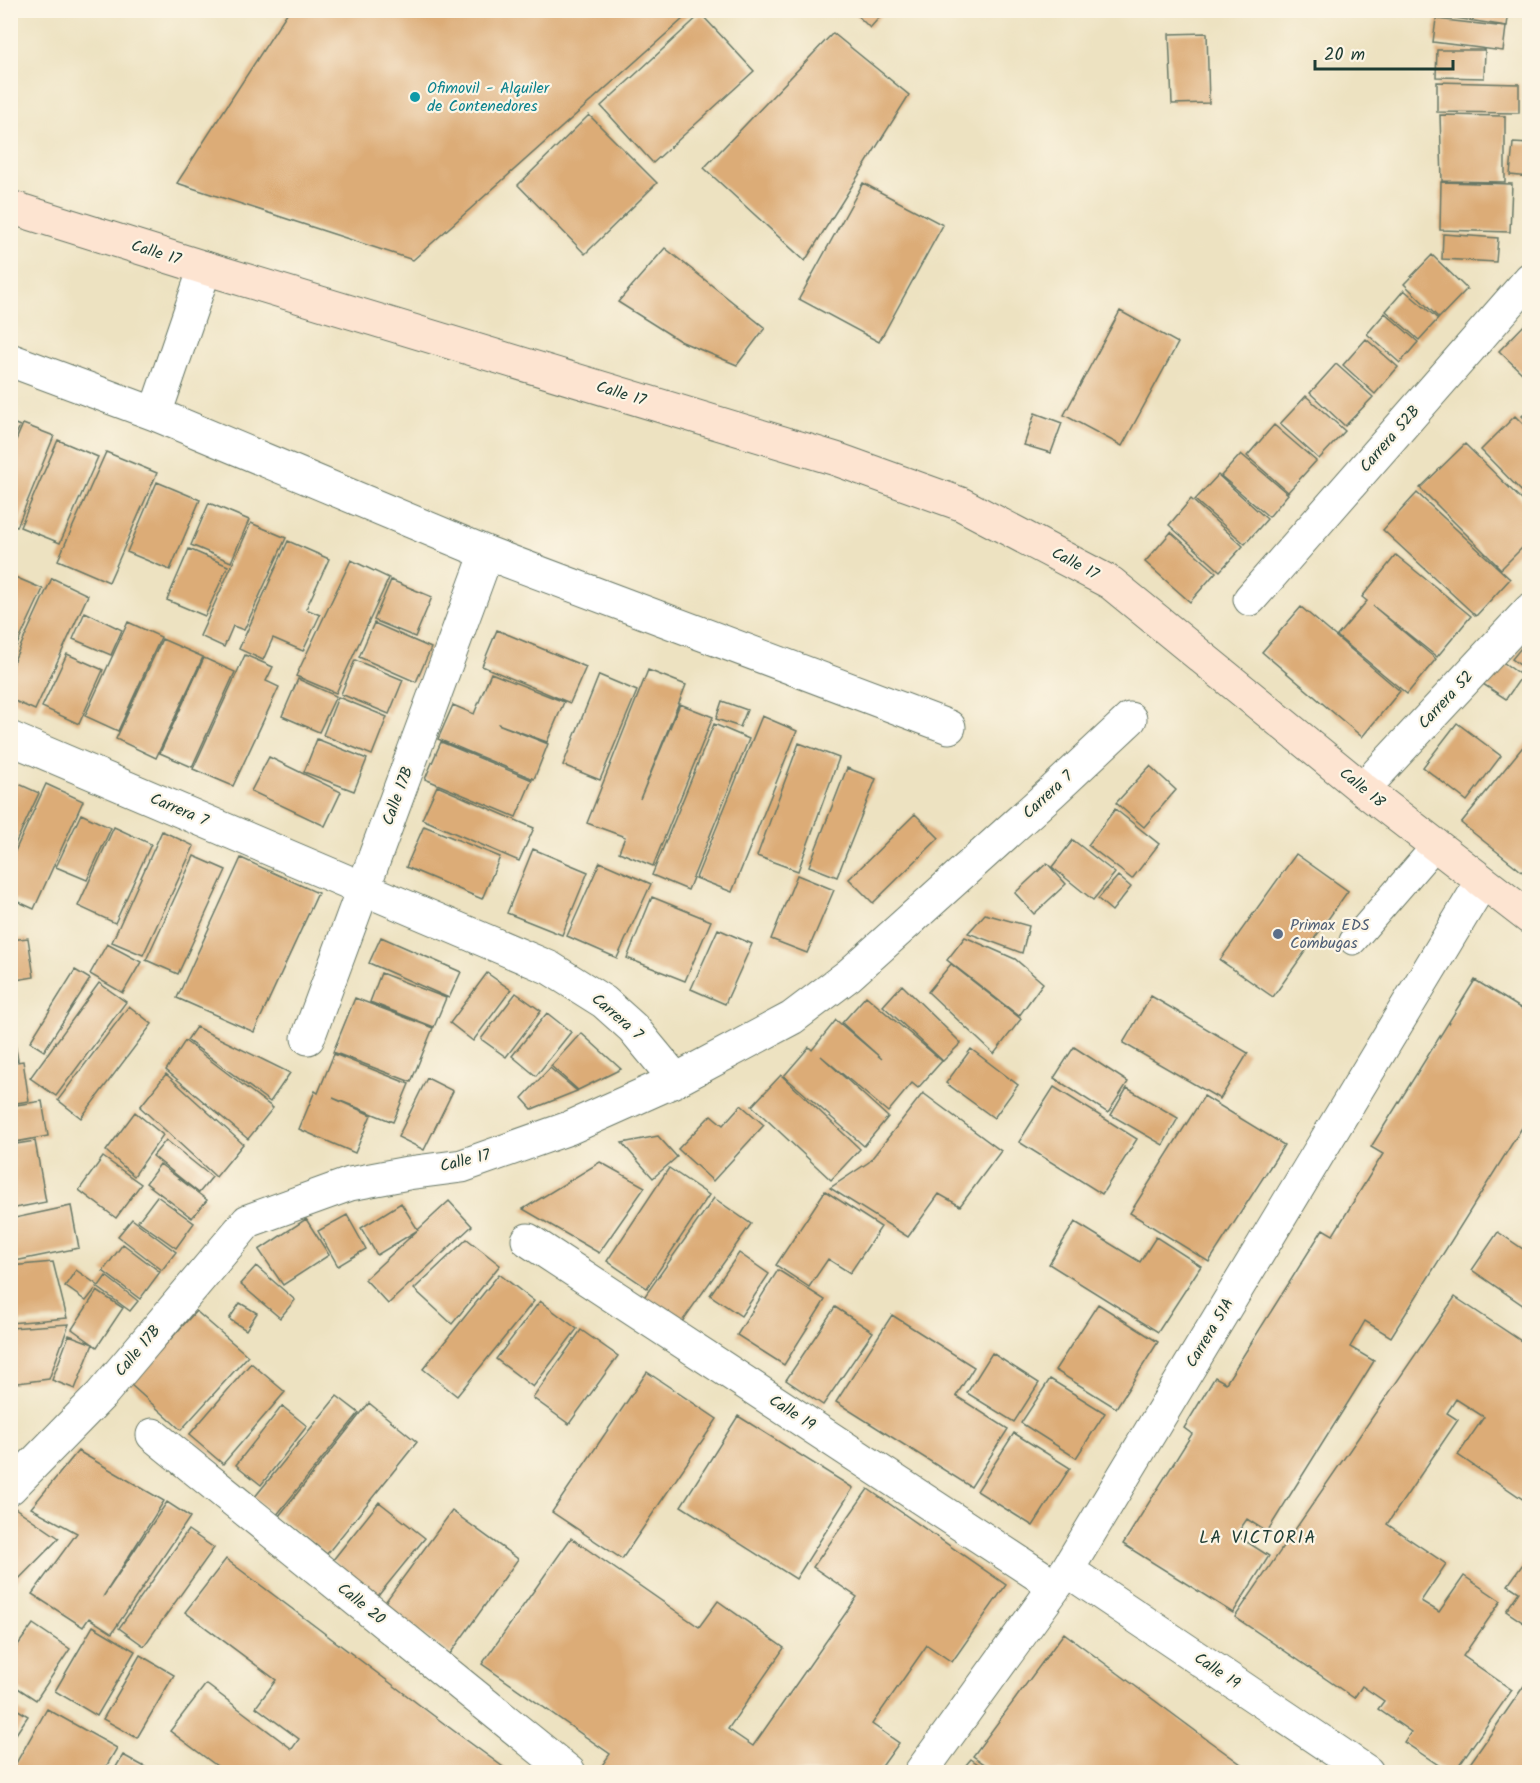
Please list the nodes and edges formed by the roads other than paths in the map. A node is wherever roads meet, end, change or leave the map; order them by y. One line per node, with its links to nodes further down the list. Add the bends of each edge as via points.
1 (10, 207): 2 (main road, Calle 17)
2 (205, 268): 5 (street); 9 (main road, Calle 17, via 824,455 960,504 1111,584)
3 (1530, 279): 7 (street, Carrera 52B)
4 (10, 360): 5 (street)
5 (155, 414): 6 (street)
6 (487, 553): 11 (street); 16 (street, Calle 17B)
7 (1250, 599)
8 (1530, 610): 13 (street, Carrera 52)
9 (1197, 654): 13 (main road, Calle 18)
10 (1130, 719): 20 (street, Carrera 7, via 849,975 792,1018)
11 (949, 727)
12 (10, 738): 16 (street, Carrera 7)
13 (1363, 789): 14 (main road, Calle 18)
14 (1436, 845): 15 (main road, Calle 18); 18 (lane)
15 (1482, 882): 17 (main road, Calle 18); 25 (street, Carrera 51A)
16 (364, 890): 19 (street, Calle 17B); 20 (street, Carrera 7, via 550,968 604,1002 633,1028)
17 (1530, 918)
18 (1353, 941)
19 (308, 1038)
20 (676, 1080): 21 (street, Calle 17, via 569,1128 462,1166 350,1184)
21 (248, 1221): 24 (street, Calle 17B, via 101,1395)
22 (528, 1240): 25 (street, Calle 19)
23 (153, 1435): 26 (street, Calle 20)
24 (15, 1474)
25 (1061, 1578): 27 (street, Carrera 51A); 28 (street, Calle 19)
26 (569, 1773)
27 (921, 1773)
28 (1367, 1773)

